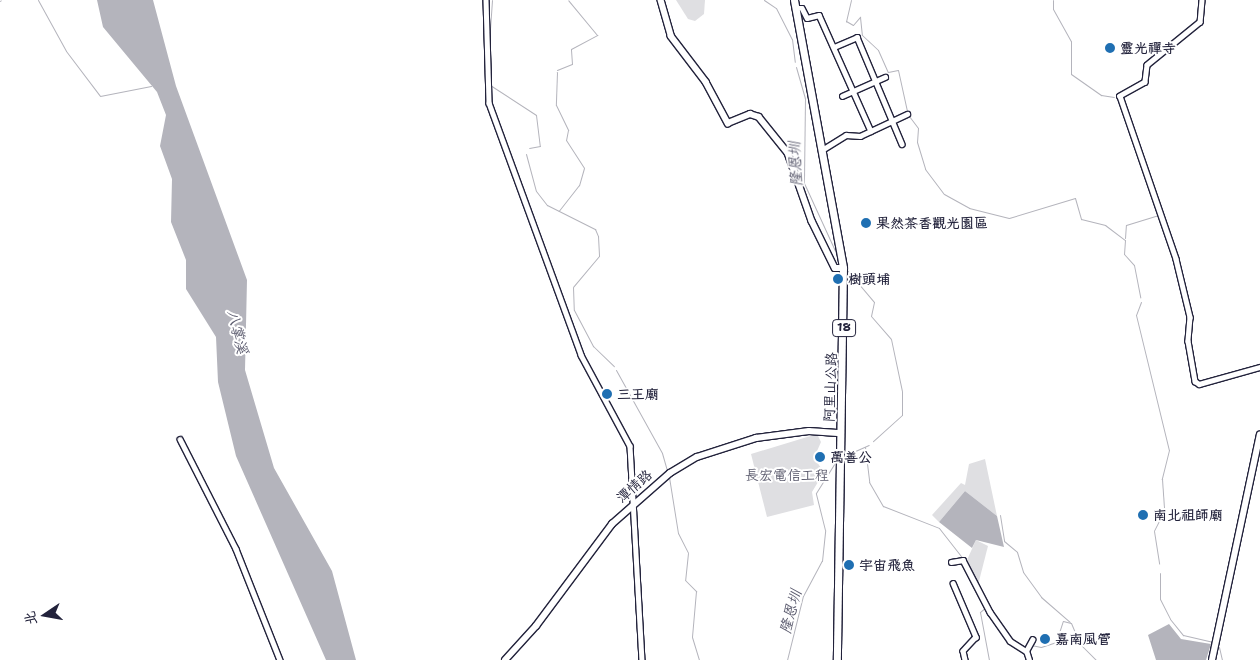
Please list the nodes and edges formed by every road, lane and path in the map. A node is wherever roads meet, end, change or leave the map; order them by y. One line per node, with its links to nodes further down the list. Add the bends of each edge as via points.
1 (486, 0): 21 (street, via 489,103 581,355 630,446)
2 (661, 0): 16 (street, via 671,36 706,82 728,122 750,114 759,117 788,153 812,221 835,268)
3 (794, 0): 5 (main road, 阿里山公路 / 18)
4 (1202, 0): 17 (street, via 1200,22 1147,66 1144,82 1120,96 1176,259 1190,317 1188,341 1195,381 1199,384)
5 (795, 8): 6 (street, via 802,8 807,18 820,14); 15 (main road, 阿里山公路 / 18)
6 (834, 47): 8 (street, via 857,37); 9 (street)
7 (885, 77): 8 (street)
8 (876, 81): 9 (street); 12 (street)
9 (854, 91): 10 (street); 13 (street)
10 (842, 96)
11 (907, 114): 12 (street)
12 (893, 120): 13 (street); 14 (street)
13 (872, 131): 15 (street, via 846,135)
14 (902, 144)
15 (822, 150): 16 (main road, 阿里山公路 / 18)
16 (843, 268): 18 (main road, 阿里山公路 / 18)
17 (1260, 367)
18 (841, 434): 21 (street, 潭情路, via 790,432 726,446 670,473); 29 (main road, 阿里山公路 / 18)
19 (1260, 435): 32 (street)
20 (180, 439): 26 (street, via 236,549)
21 (635, 501): 27 (street, 潭情路, via 612,524 536,626); 28 (street)
22 (951, 562): 25 (street, via 963,560 990,612 1010,641)
23 (953, 583): 30 (street, via 976,637 963,651)
24 (1032, 640): 25 (street)
25 (1026, 651): 31 (street)
26 (280, 660)
27 (505, 660)
28 (642, 660)
29 (836, 660)
30 (965, 660)
31 (1029, 660)
32 (1212, 660)

